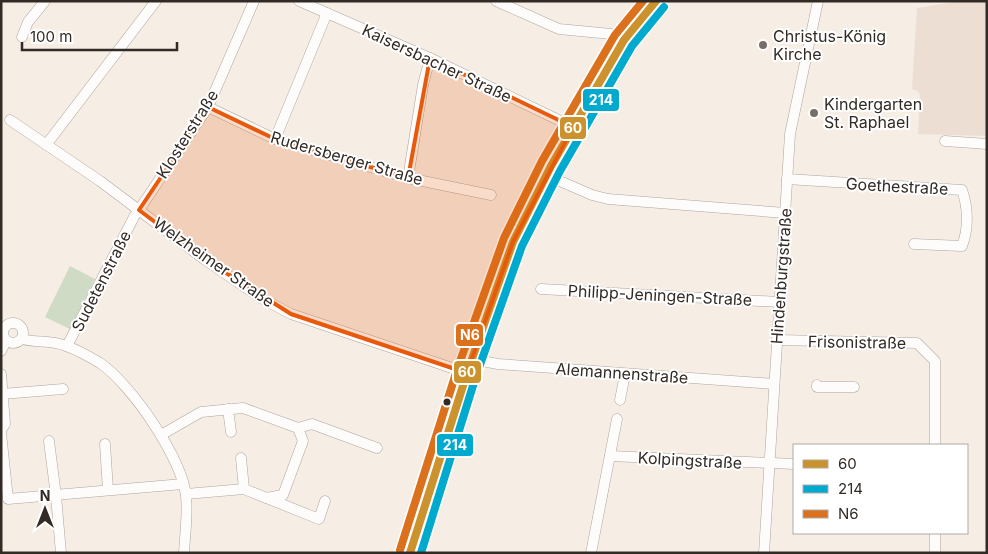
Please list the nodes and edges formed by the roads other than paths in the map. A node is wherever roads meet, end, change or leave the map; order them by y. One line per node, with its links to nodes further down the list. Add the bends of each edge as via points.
1 (45, 1): 9 (street, via 28,22)
2 (156, 1): 18 (street)
3 (254, 1): 12 (street, Klosterstraße)
4 (299, 1): 8 (street, Kaisersbacher Straße)
5 (496, 1): 10 (street, via 559,29 611,34)
6 (656, 1): 10 (street)
7 (818, 1): 21 (street, Hindenburgstraße, via 790,134)
8 (327, 13): 11 (street, Kaisersbacher Straße); 15 (street)
9 (22, 37)
10 (624, 40): 14 (street)
11 (430, 58): 14 (street, Kaisersbacher Straße); 20 (street)
12 (208, 107): 15 (street, Rudersberger Straße); 23 (street, Klosterstraße)
13 (10, 120): 18 (street, Welzheimer Straße)
14 (573, 127): 19 (street)
15 (275, 139): 20 (street, Rudersberger Straße)
16 (945, 141): 17 (street)
17 (987, 144)
18 (46, 145): 23 (street, Welzheimer Straße, via 100,181)
19 (546, 175): 24 (street, via 608,199); 34 (street, via 513,242)
20 (408, 178): 22 (street, Rudersberger Straße)
21 (787, 179): 24 (street, Hindenburgstraße); 25 (street, Goethestraße, via 962,190 966,201 967,234 962,246)
22 (491, 195)
23 (137, 212): 32 (street, Sudetenstraße); 35 (street, Welzheimer Straße, via 261,298 291,314)
24 (785, 213): 27 (street, Hindenburgstraße)
25 (914, 244)
26 (541, 289): 27 (street, Philipp-Jeningen-Straße)
27 (779, 302): 30 (street, Hindenburgstraße)
28 (3, 325): 29 (street, via 19,324 24,334); 31 (street)
29 (22, 339): 31 (street, Sudetenstraße, via 11,344); 32 (street, Sudetenstraße, via 53,341)
30 (777, 340): 39 (street, Hindenburgstraße); 53 (street, Frisonistraße, via 917,343 935,361)
31 (6, 341): 33 (street)
32 (67, 346): 50 (street, Sudetenstraße, via 111,372)
33 (1, 351)
34 (472, 359): 35 (street); 37 (street, Alemannenstraße)
35 (467, 373): 70 (street)
36 (1, 374): 38 (street)
37 (625, 374): 39 (street, Alemannenstraße); 44 (street)
38 (1, 379): 43 (street)
39 (774, 384): 57 (street, Hindenburgstraße)
40 (817, 384): 41 (street, via 817,387)
41 (854, 387)
42 (63, 389): 43 (street)
43 (2, 394): 48 (street, via 6,424)
44 (620, 400)
45 (228, 409): 47 (street, via 243,408); 49 (street); 50 (street, via 201,412)
46 (617, 419): 55 (street)
47 (298, 428): 54 (street, via 312,424); 65 (street, via 303,442 283,495)
48 (1, 431): 59 (street)
49 (231, 432)
50 (161, 435): 60 (street, Sudetenstraße)
51 (49, 441): 64 (street)
52 (105, 444): 62 (street)
53 (935, 444)
54 (377, 448)
55 (610, 456): 57 (street, Kolpingstraße); 71 (street)
56 (241, 458): 61 (street)
57 (770, 464): 58 (street); 72 (street, Hindenburgstraße)
58 (793, 464)
59 (4, 481): 64 (street, via 8,499)
60 (183, 484): 62 (street); 63 (street, Sudetenstraße)
61 (244, 489): 63 (street); 65 (street)
62 (108, 490): 64 (street)
63 (186, 494): 69 (street, Sudetenstraße)
64 (56, 496): 68 (street)
65 (266, 498): 66 (street, via 319,518)
66 (325, 501)
67 (935, 534): 73 (street)
68 (61, 553)
69 (184, 553)
70 (410, 553)
71 (592, 553)
72 (764, 553)
73 (935, 553)

